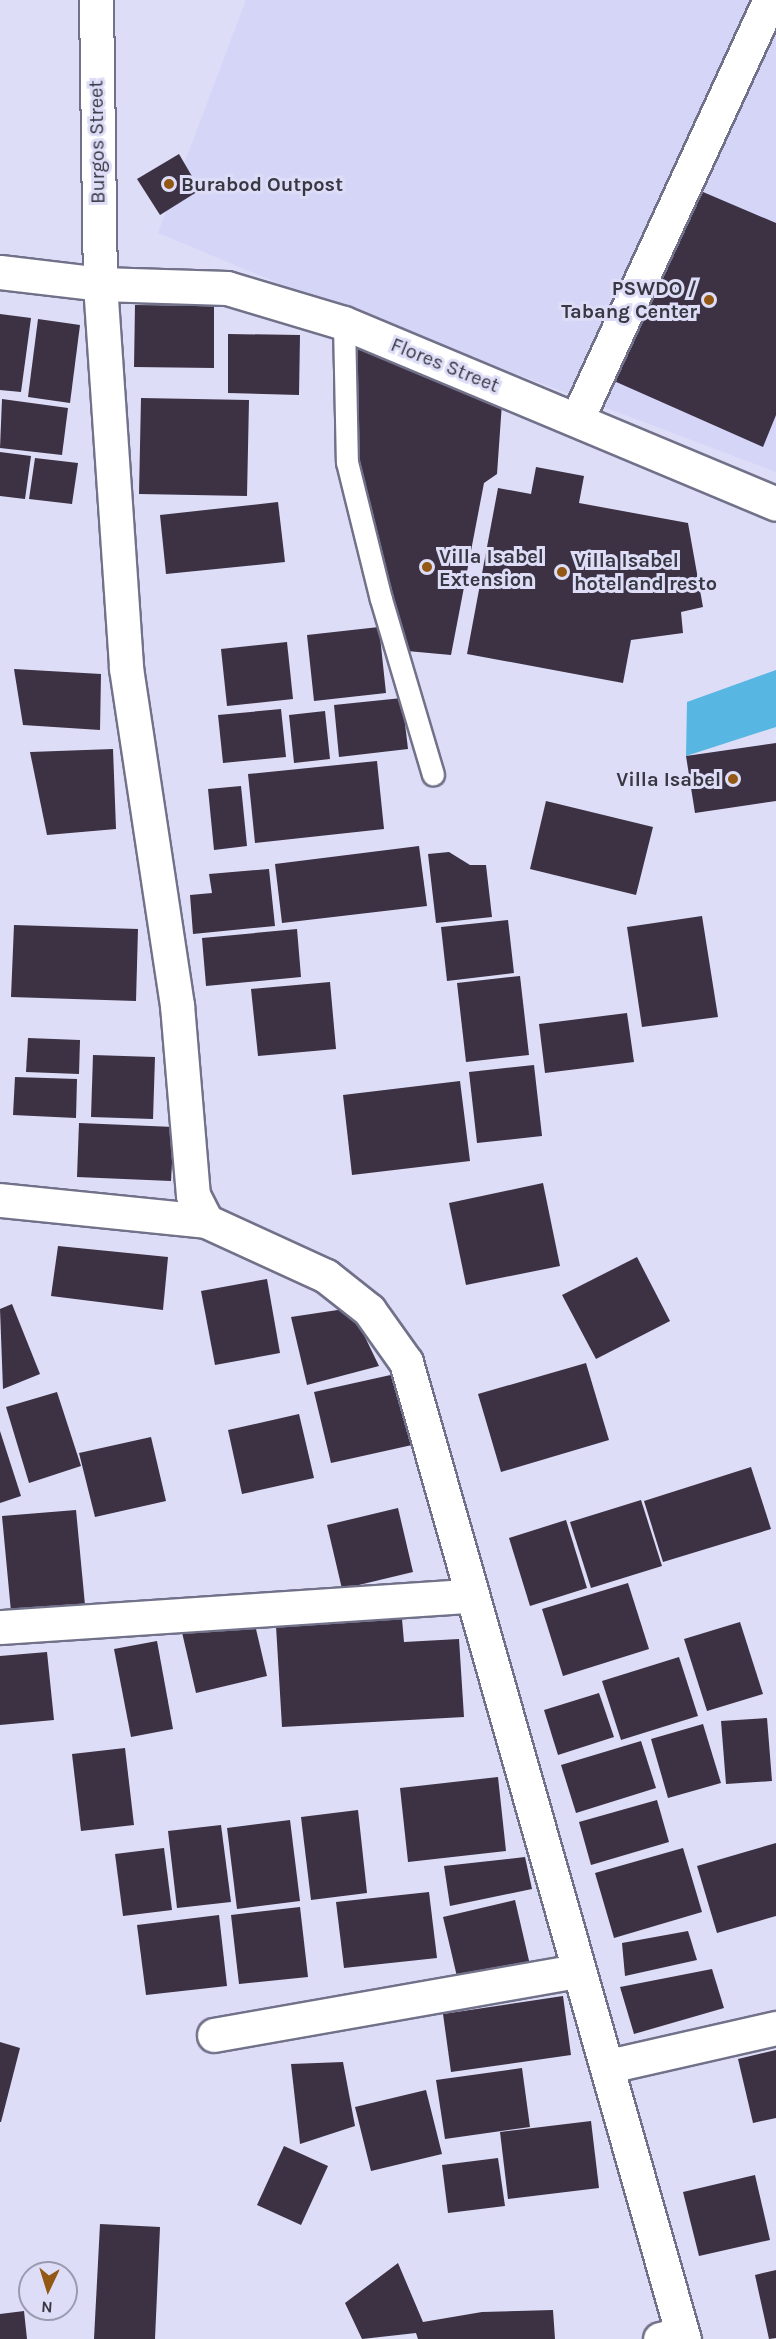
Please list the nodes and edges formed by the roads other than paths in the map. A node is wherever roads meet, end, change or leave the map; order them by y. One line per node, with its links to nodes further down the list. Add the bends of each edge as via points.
1 (96, 0): 4 (street, Burgos Street)
2 (770, 0): 6 (street)
3 (0, 272): 4 (street, Flores Street)
4 (100, 284): 5 (street, Flores Street, via 227,288); 10 (street, Burgos Street, via 126,668 177,1005 193,1195)
5 (344, 323): 6 (street, Flores Street); 8 (lane, via 346,462 381,599)
6 (577, 419): 7 (street, Flores Street)
7 (776, 504)
8 (433, 774)
9 (0, 1200): 10 (street)
10 (206, 1221): 11 (street, via 326,1276 369,1310 406,1362)
11 (472, 1596): 12 (street); 13 (street)
12 (0, 1627)
13 (577, 1971): 15 (street); 16 (street)
14 (776, 2028): 16 (street)
15 (214, 2035)
16 (609, 2066): 17 (street)
17 (674, 2337)

